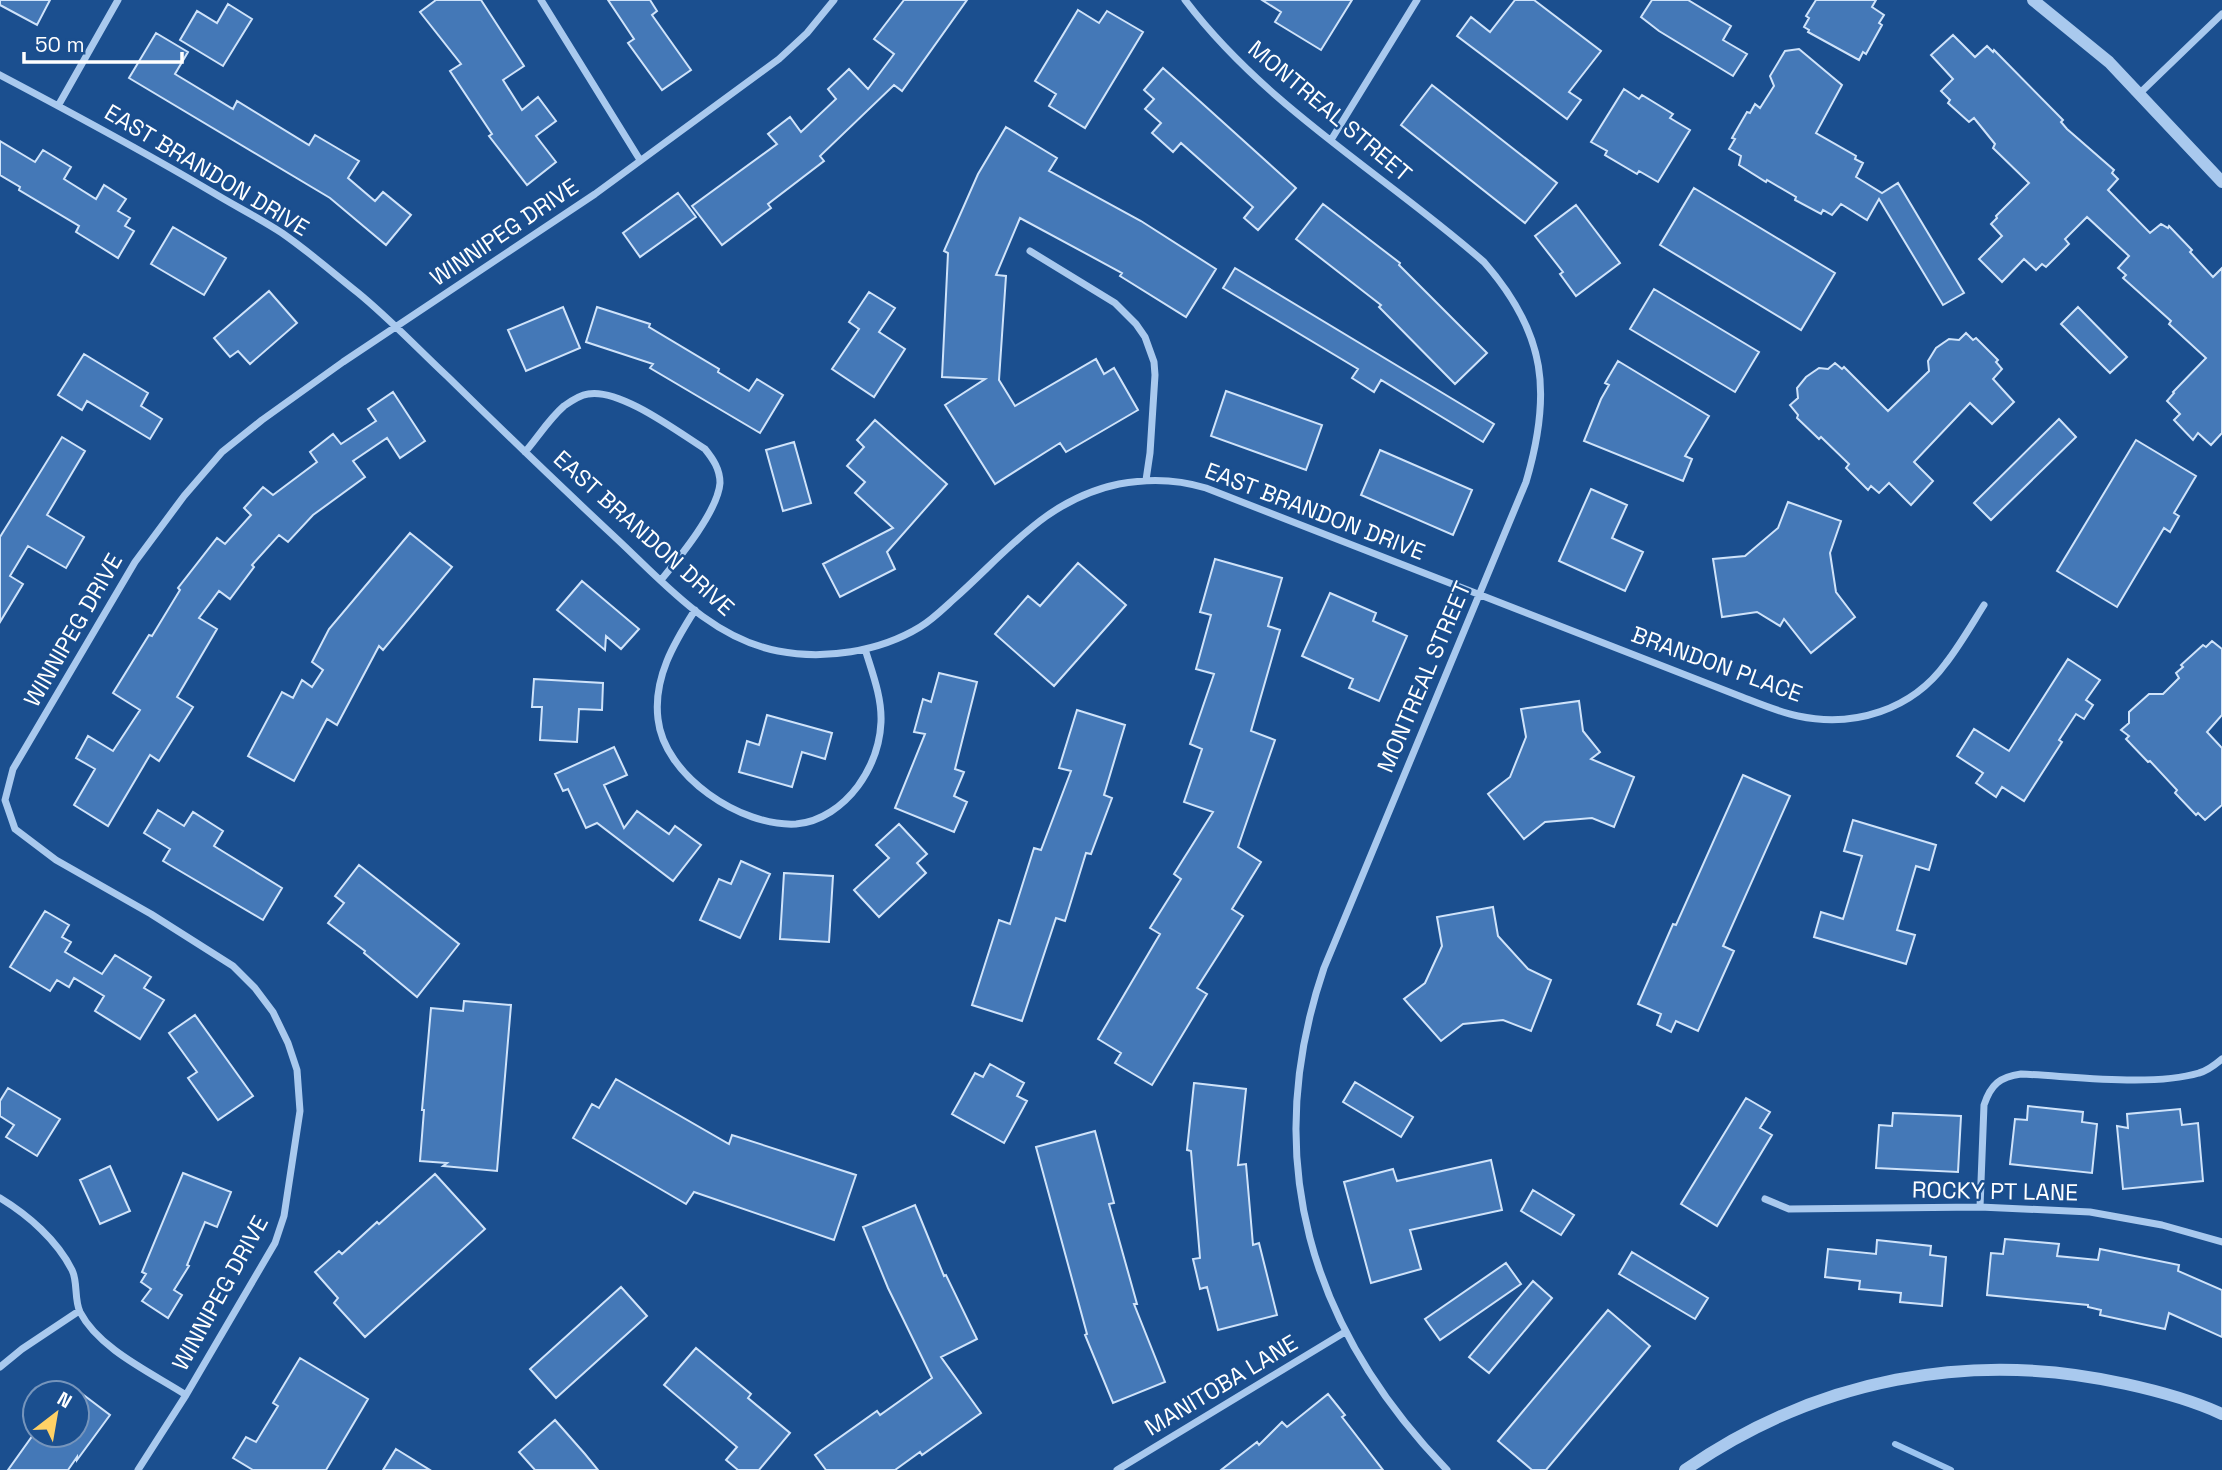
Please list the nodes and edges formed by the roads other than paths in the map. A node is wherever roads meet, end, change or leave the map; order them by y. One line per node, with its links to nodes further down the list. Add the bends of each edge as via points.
1 (118, 0): 10 (street)
2 (541, 0): 12 (street)
3 (834, 0): 12 (street, WINNIPEG DRIVE, via 779,59)
4 (1185, 0): 11 (street, MONTREAL STREET, via 1236,59)
5 (1417, 0): 11 (street)
6 (2033, 0): 9 (street)
7 (2222, 13): 9 (street)
8 (0, 75): 10 (street, EAST BRANDON DRIVE)
9 (2140, 93): 13 (street)
10 (58, 106): 15 (street, EAST BRANDON DRIVE, via 125,140 283,234)
11 (1331, 140): 19 (street, MONTREAL STREET, via 1485,262 1531,333 1541,387 1536,448)
12 (640, 160): 15 (street, WINNIPEG DRIVE)
13 (2222, 183)
14 (1030, 251): 17 (street, via 1115,303 1136,324 1151,350 1155,374)
15 (396, 327): 16 (street, EAST BRANDON DRIVE); 31 (street, WINNIPEG DRIVE, via 262,420 222,452 184,496 135,562 13,769 5,800 15,829 56,860 233,967 273,1012 297,1070 300,1111 284,1216 275,1242)
16 (525, 452): 18 (street, EAST BRANDON DRIVE); 18 (street, via 564,406 589,393 635,405 705,449 718,470 717,496 689,545)
17 (1146, 480): 19 (street, EAST BRANDON DRIVE, via 1175,480 1206,488); 22 (street, EAST BRANDON DRIVE, via 1100,488 1058,507 920,627)
18 (661, 580): 21 (street, EAST BRANDON DRIVE)
19 (1480, 595): 20 (street, BRANDON PLACE, via 1776,709 1797,716 1843,720 1889,709 1918,691 1945,665); 29 (street, MONTREAL STREET, via 1324,968 1306,1028 1298,1087 1300,1192 1313,1253)
20 (1984, 605)
21 (695, 610): 22 (street, EAST BRANDON DRIVE, via 732,636 779,651 824,654); 22 (street, via 663,672 657,718 662,738 673,759 710,795 755,818 778,824 798,824 838,808 864,777 879,739 881,719)
22 (865, 649)
23 (2222, 1059): 26 (street, via 2185,1076 2129,1079 2021,1074 1996,1081 1984,1105)
24 (0, 1198): 28 (street, via 50,1237 73,1272)
25 (1765, 1199): 26 (street, ROCKY PT LANE, via 1789,1209)
26 (1980, 1207): 27 (street, ROCKY PT LANE, via 2124,1217)
27 (2222, 1242)
28 (79, 1311): 30 (street); 31 (street, via 112,1348)
29 (1345, 1332): 34 (street, MANITOBA LANE); 35 (street, MONTREAL STREET, via 1386,1399)
30 (0, 1367)
31 (186, 1395): 33 (street, WINNIPEG DRIVE)
32 (2222, 1413): 36 (street, via 2105,1379 2036,1370 1952,1371 1890,1380 1826,1397 1778,1416)
33 (138, 1470)
34 (1117, 1470)
35 (1447, 1470)
36 (1685, 1470)

